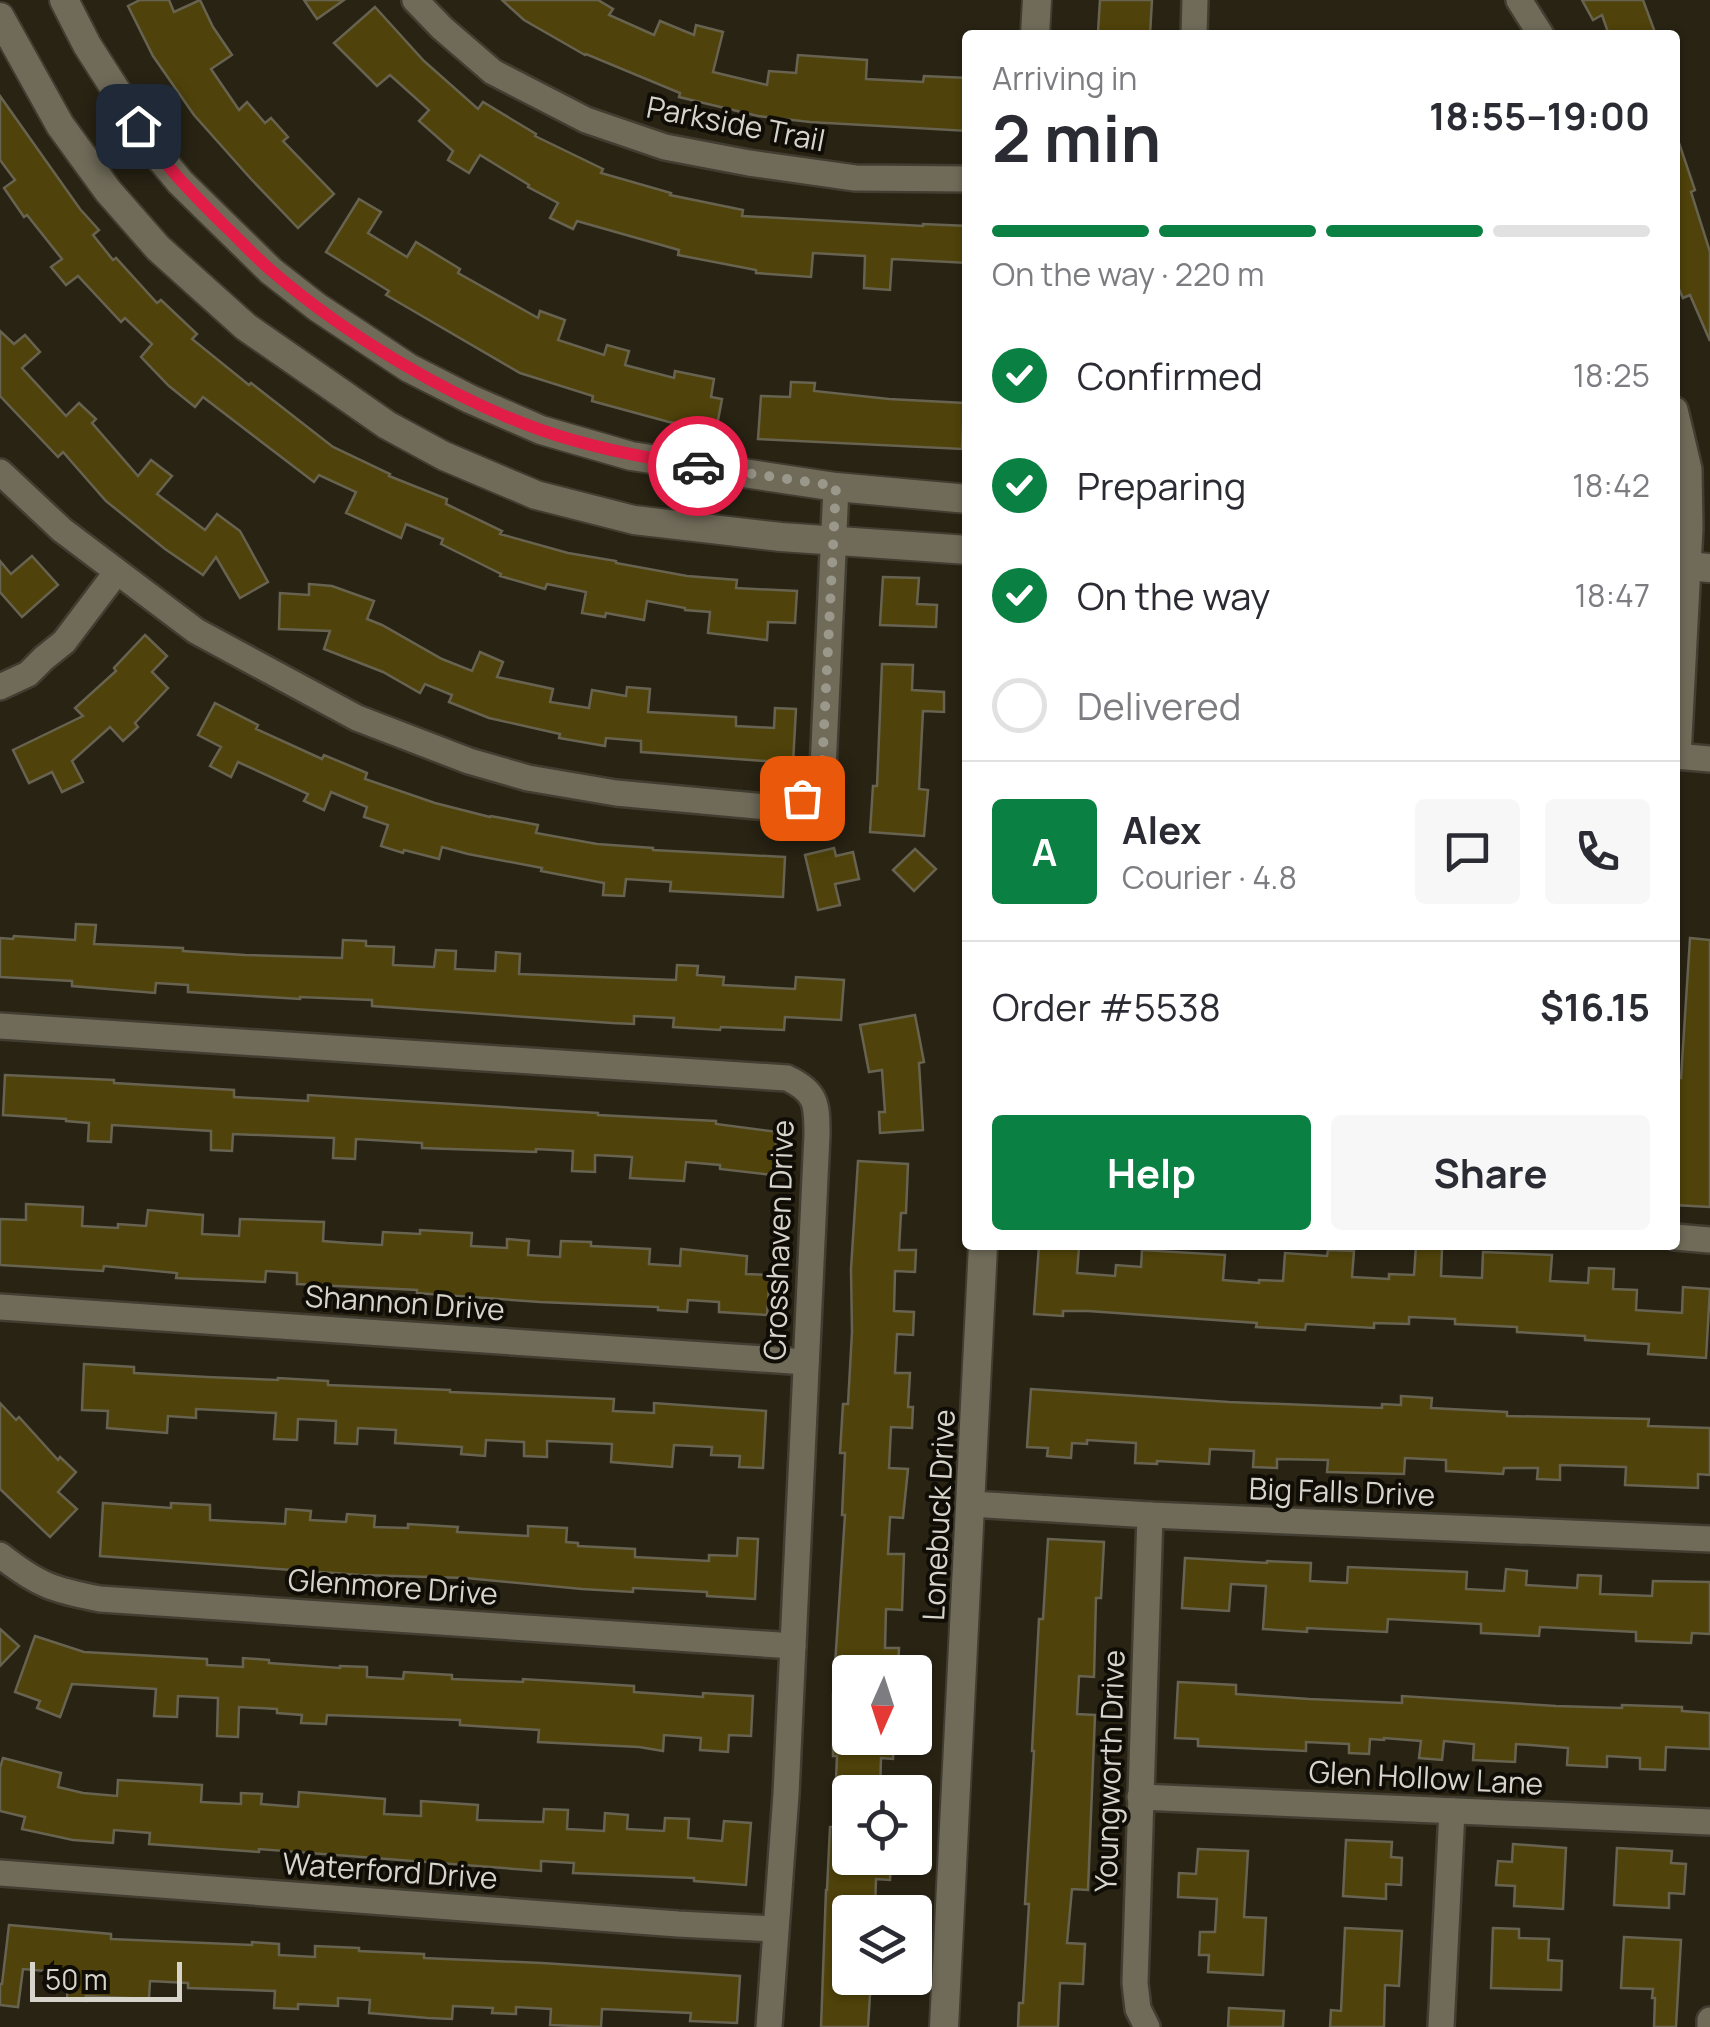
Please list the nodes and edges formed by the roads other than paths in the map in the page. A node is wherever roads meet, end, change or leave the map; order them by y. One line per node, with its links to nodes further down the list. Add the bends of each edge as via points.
1 (64, 0): 13 (street, via 86,45 180,182 271,271 409,368 541,430 631,456)
2 (415, 0): 10 (street, Parkside Trail, via 493,72 586,120 666,147 855,178)
3 (1038, 0): 7 (street)
4 (1195, 0): 8 (street)
5 (1520, 0): 9 (street)
6 (0, 17): 15 (street, via 60,125 158,248 246,327 386,426 553,500 634,520)
7 (1035, 30)
8 (1194, 30)
9 (1538, 30)
10 (962, 179)
11 (1680, 433): 17 (street)
12 (0, 472): 18 (street)
13 (836, 486): 14 (street); 15 (street)
14 (962, 498)
15 (834, 540): 16 (street); 18 (street, via 822,769 808,795 778,808 616,793 469,761 299,688 196,632)
16 (962, 550)
17 (1691, 566): 20 (street)
18 (116, 573): 19 (street, via 64,642 28,674)
19 (0, 687)
20 (1680, 705)
21 (1680, 756): 22 (street)
22 (1710, 758)
23 (0, 1026): 28 (street, Crosshaven Drive, via 787,1078 812,1094 817,1111)
24 (1680, 1237): 25 (street)
25 (1710, 1240)
26 (983, 1250): 29 (street, Lonebuck Drive)
27 (0, 1308): 28 (street, Shannon Drive)
28 (806, 1362): 33 (street, Crosshaven Drive)
29 (971, 1504): 30 (street, Big Falls Drive); 40 (street, Lonebuck Drive)
30 (1150, 1515): 31 (street, Big Falls Drive); 34 (street, Youngworth Drive)
31 (1710, 1540)
32 (0, 1555): 33 (street, Glenmore Drive, via 38,1583 100,1600)
33 (793, 1646): 38 (street, Crosshaven Drive)
34 (1140, 1797): 35 (street, Glen Hollow Lane); 41 (street, Youngworth Drive, via 1134,1984)
35 (1452, 1810): 36 (street, Glen Hollow Lane); 42 (street)
36 (1710, 1822)
37 (0, 1873): 38 (street, Waterford Drive)
38 (775, 1929): 39 (street, Crosshaven Drive)
39 (770, 2027)
40 (944, 2027)
41 (1147, 2027)
42 (1441, 2027)

